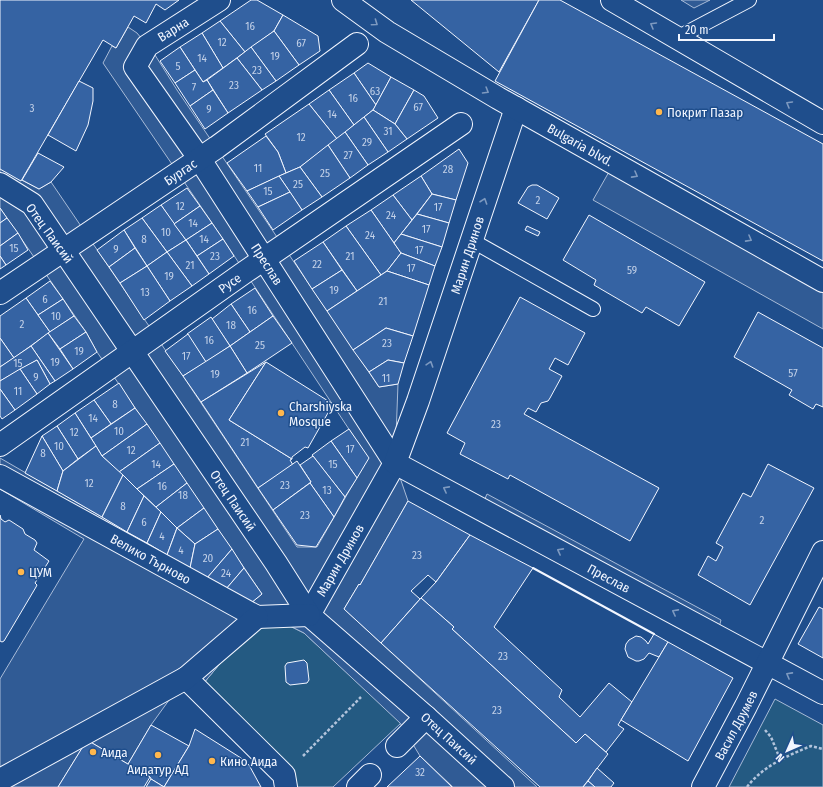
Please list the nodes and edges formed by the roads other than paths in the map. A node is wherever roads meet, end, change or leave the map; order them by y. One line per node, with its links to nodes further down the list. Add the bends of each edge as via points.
1 (219, 0): 7 (street, Варна, via 147,46)
2 (343, 0): 8 (street, Bulgaria blvd., one-way to 8, via 375,24)
3 (612, 0): 5 (street, one-way to 3)
4 (749, 0): 5 (lane)
5 (677, 38): 9 (street, one-way to 5)
6 (357, 44): 11 (street, Бургас)
7 (135, 67): 11 (street, Преслав)
8 (516, 108): 13 (street, Марин Дринов, one-way to 8); 16 (street, Bulgaria blvd., one-way to 16)
9 (823, 123)
10 (461, 124): 15 (street, Русе)
11 (199, 158): 14 (street, Бургас); 15 (street, Преслав)
12 (0, 184): 14 (street, Отец Паисий, via 32,204)
13 (471, 240): 18 (lane); 21 (street, Марин Дринов, one-way to 13)
14 (63, 249): 17 (street, Бургас); 19 (street, Отец Паисий)
15 (265, 259): 19 (street, Русе); 21 (street, Преслав)
16 (823, 281)
17 (0, 293)
18 (593, 309)
19 (133, 352): 20 (street, Русе); 24 (street, Отец Паисий)
20 (0, 445)
21 (395, 463): 24 (street, Марин Дринов); 26 (street, Преслав, one-way to 21)
22 (0, 476): 25 (street, Велико Търново)
23 (823, 552): 26 (street, Васил Друмев)
24 (309, 615): 25 (street); 29 (street, Отец Паисий)
25 (257, 617): 27 (street)
26 (768, 663): 28 (street, Преслав, one-way to 26); 34 (street, Васил Друмев)
27 (186, 678): 31 (street); 32 (street)
28 (823, 694)
29 (426, 717): 30 (street); 33 (street, Отец Паисий)
30 (397, 746)
31 (0, 780)
32 (285, 781)
33 (503, 787)
34 (703, 787)

